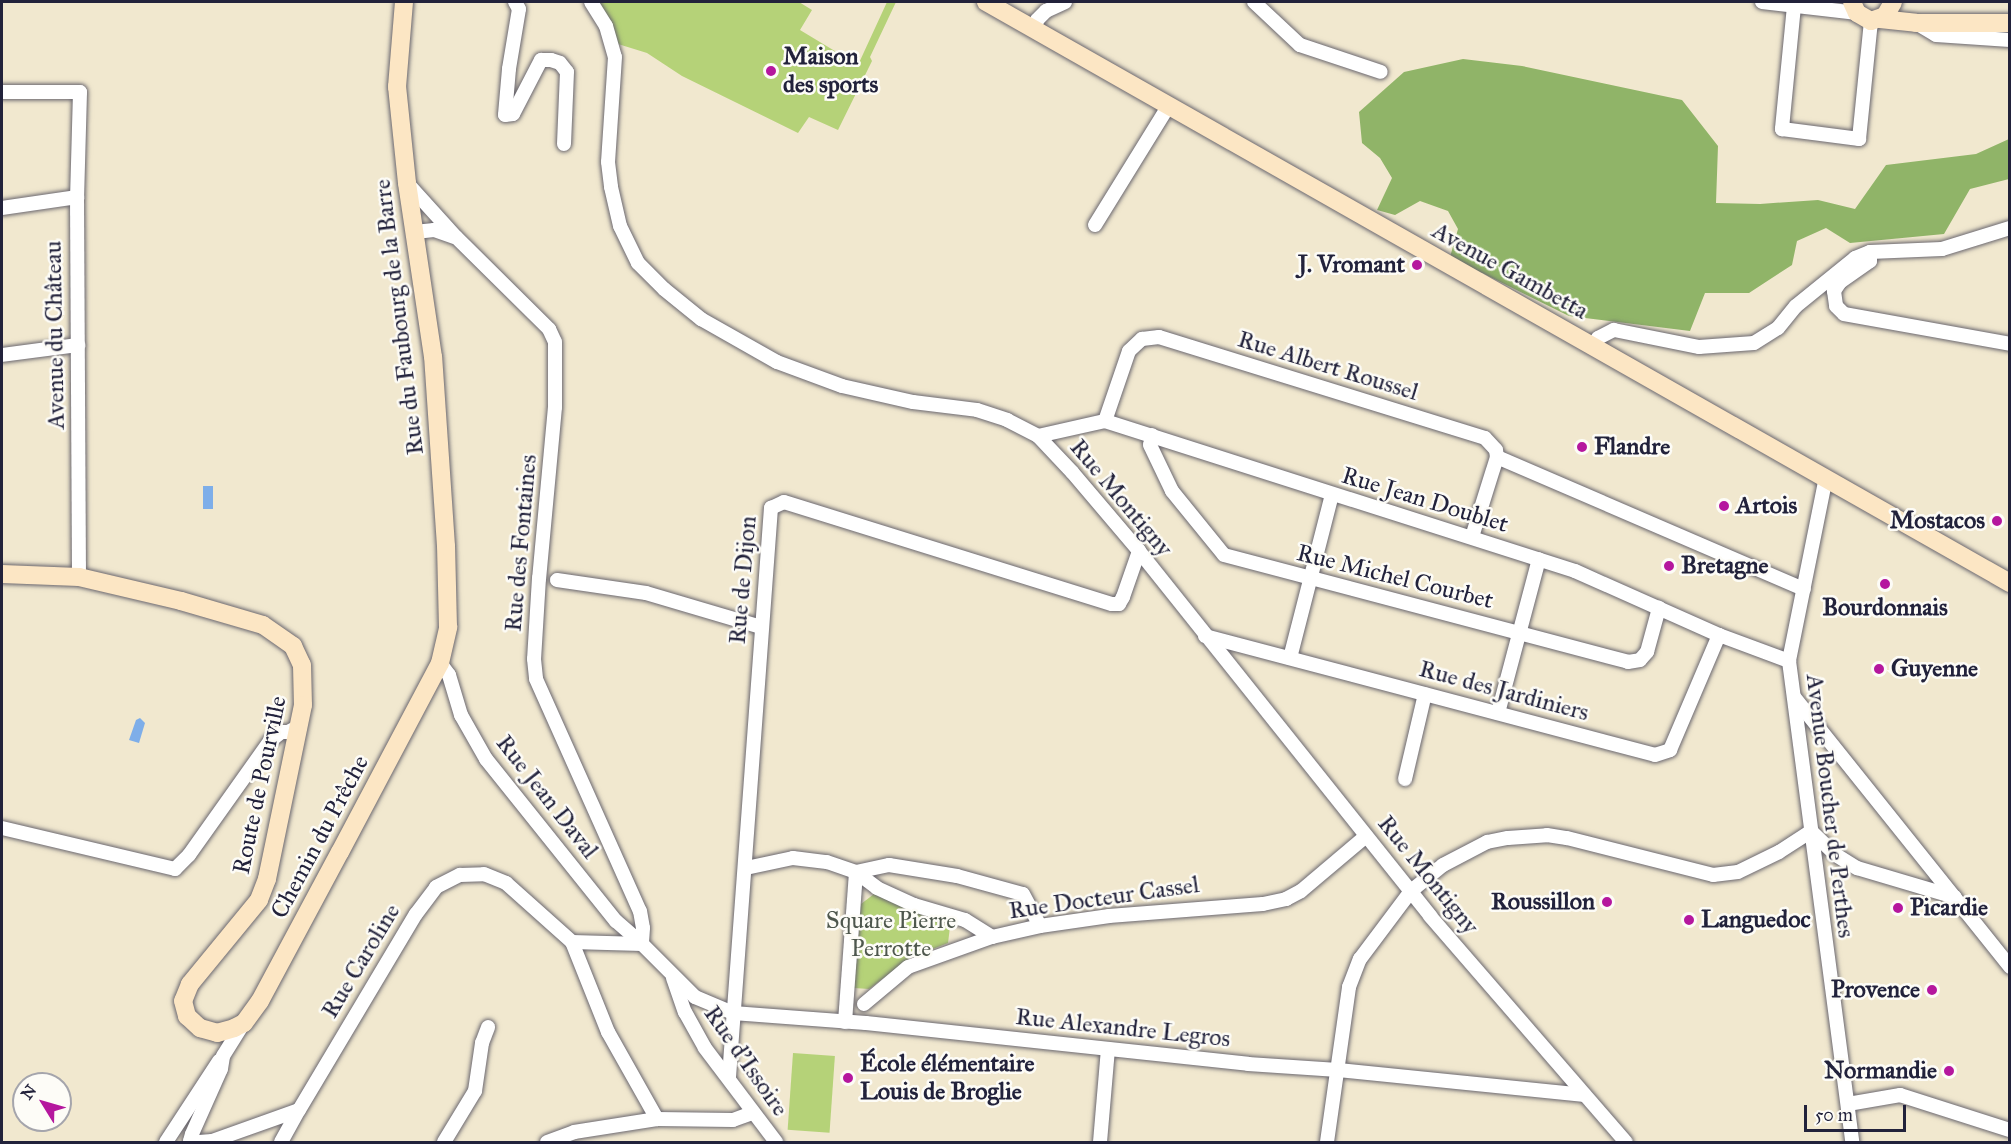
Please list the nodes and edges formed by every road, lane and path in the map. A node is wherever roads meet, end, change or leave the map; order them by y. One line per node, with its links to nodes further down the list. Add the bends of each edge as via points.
1 (404, 2): 19 (main road, Rue du Faubourg de la Barre, via 398,87)
2 (515, 2): 18 (street, via 519,9 505,115 513,114 541,60 560,63 567,72)
3 (591, 2): 33 (street, Rue Montigny, via 606,26 615,57 608,162 620,226 638,262 664,289 701,319 777,362 842,386 914,402 977,410)
4 (986, 2): 13 (main road, Avenue Gambetta)
5 (1065, 2): 13 (street, via 1037,20)
6 (1254, 2): 15 (street, via 1300,45)
7 (1762, 2): 9 (street)
8 (1893, 2): 10 (main road, via 1889,12); 11 (main road)
9 (1794, 6): 10 (street); 10 (street, via 1782,129 1859,139)
10 (1865, 14): 11 (main road)
11 (1916, 23): 12 (main road); 14 (street, via 1936,35)
12 (2010, 23)
13 (1035, 29): 17 (main road, Avenue Gambetta)
14 (2010, 40)
15 (1381, 72)
16 (2, 92): 20 (street, Avenue du Château, via 80,92)
17 (1169, 105): 22 (street); 29 (main road, Avenue Gambetta)
18 (564, 144)
19 (406, 183): 24 (main road, Rue du Faubourg de la Barre); 25 (street, Rue des Fontaines)
20 (76, 197): 21 (street); 28 (street, Avenue du Château)
21 (2, 208)
22 (1095, 225)
23 (2010, 228): 26 (street, via 1942,249)
24 (415, 232): 25 (street, via 434,231); 53 (main road, Rue du Faubourg de la Barre, via 433,357 446,535 448,627)
25 (456, 237): 69 (street, Rue des Fontaines, via 549,329 555,342 555,407 536,625 536,680 640,911)
26 (1870, 252): 27 (street, via 1870,261 1840,282 1834,291 1836,306 1844,314); 29 (street, via 1832,275 1796,306 1778,328 1754,343 1699,347 1614,330 1598,338)
27 (2010, 344)
28 (78, 345): 30 (street); 41 (street, Avenue du Château)
29 (1594, 345): 35 (main road, Avenue Gambetta)
30 (2, 355)
31 (1105, 421): 32 (street, Rue Jean Doublet); 33 (street, Rue Jean Doublet); 34 (street, Rue Albert Roussel, via 1129,351 1142,339 1159,337 1485,438)
32 (1152, 435): 36 (street, Rue Jean Doublet); 42 (street, Rue Michel Courbet, via 1150,445 1172,491 1224,555)
33 (1038, 436): 38 (street, Rue Montigny)
34 (1497, 457): 37 (street); 45 (street)
35 (1826, 477): 44 (main road, Avenue Gambetta); 45 (street, Avenue Boucher de Perthes)
36 (1332, 495): 37 (street, Rue Jean Doublet); 42 (street)
37 (1472, 537): 39 (street, Rue Jean Doublet)
38 (1139, 551): 47 (street, Rue de Dijon, via 1123,597 1119,604 1112,604 777,503 768,515); 50 (street, Rue Montigny)
39 (1539, 559): 46 (street, Rue Jean Doublet); 48 (street)
40 (2, 574): 41 (main road, Route de Pourville)
41 (79, 577): 57 (main road, Route de Pourville, via 224,613 279,633 293,646 302,665 305,686)
42 (1310, 579): 48 (street, Rue Michel Courbet); 51 (street)
43 (557, 580): 47 (street, via 646,592)
44 (2010, 584)
45 (1804, 589): 52 (street, Avenue Boucher de Perthes)
46 (1659, 608): 48 (street, Rue Michel Courbet, via 1647,652 1640,660 1628,662); 49 (street, Rue Jean Doublet)
47 (761, 627): 62 (street, Rue de Dijon)
48 (1518, 631): 56 (street)
49 (1719, 635): 52 (street, Rue Jean Doublet); 56 (street, Rue des Jardiniers, via 1670,750 1664,754 1655,755)
50 (1205, 636): 51 (street, Rue des Jardiniers); 61 (street, Rue Montigny)
51 (1290, 658): 54 (street, Rue des Jardiniers)
52 (1789, 661): 55 (street, Avenue Boucher de Perthes)
53 (440, 663): 69 (street, Rue Jean Daval, via 449,675 461,715 486,759 616,921); 77 (main road, Chemin du Prêche, via 261,1001)
54 (1425, 694): 56 (street, Rue des Jardiniers); 58 (street)
55 (1794, 697): 60 (street, Avenue Boucher de Perthes); 65 (street)
56 (1498, 713)
57 (300, 726): 59 (street, via 281,732 270,741 175,869); 77 (main road, Route de Pourville, via 274,856 259,900 190,984 183,1001 187,1017 200,1028 217,1033)
58 (1405, 778)
59 (2, 828)
60 (1811, 831): 64 (street, via 1738,872 1713,875 1567,838 1508,838 1464,853); 65 (street, via 1836,855 1857,867); 84 (street, Avenue Boucher de Perthes)
61 (1366, 836): 64 (street, Rue Montigny); 66 (street, Rue Docteur Cassel, via 1286,899)
62 (746, 868): 63 (street, via 792,858 827,862); 74 (street, Rue de Dijon)
63 (856, 872): 66 (street, via 889,865 957,876 1023,894); 67 (street, via 877,888 914,905 965,920); 72 (street)
64 (1411, 891): 81 (street, via 1360,959 1349,987); 83 (street, Rue Montigny, via 1563,1066)
65 (1955, 897): 70 (street)
66 (1040, 926): 67 (street, Rue Docteur Cassel)
67 (992, 937): 73 (street, Rue Docteur Cassel, via 908,968)
68 (572, 942): 69 (street); 85 (street, Rue Caroline, via 506,883 484,874 460,875 436,887 387,959); 87 (street, via 608,1032)
69 (642, 944): 71 (street, Rue d'Issoire)
70 (2010, 967)
71 (671, 973): 74 (street, Rue Alexandre Legros, via 695,997); 82 (street, Rue d'Issoire, via 700,1039)
72 (847, 1002): 73 (street); 75 (street)
73 (864, 1004): 76 (street)
74 (733, 1013): 75 (street, Rue Alexandre Legros); 82 (street, Rue de Dijon)
75 (844, 1022): 76 (street, Rue Alexandre Legros)
76 (866, 1023): 79 (street, Rue Alexandre Legros)
77 (239, 1025): 80 (street)
78 (488, 1027): 93 (street, via 476,1091)
79 (1108, 1049): 81 (street, Rue Alexandre Legros); 96 (street)
80 (223, 1056): 89 (street); 90 (street, via 192,1134)
81 (1338, 1070): 83 (street, Rue Alexandre Legros); 97 (street)
82 (729, 1077): 86 (street, Rue d'Issoire)
83 (1583, 1095): 98 (street, Rue Montigny)
84 (1848, 1104): 88 (street, via 1900,1095); 99 (street, Avenue Boucher de Perthes)
85 (299, 1110): 91 (street); 92 (street, Rue Caroline)
86 (752, 1113): 87 (street, via 733,1120); 95 (street, Rue d'Issoire)
87 (657, 1119): 94 (street, via 574,1132)
88 (2010, 1130)
89 (166, 1143)
90 (193, 1143)
91 (199, 1143)
92 (281, 1143)
93 (444, 1143)
94 (547, 1143)
95 (776, 1143)
96 (1100, 1143)
97 (1327, 1143)
98 (1626, 1143)
99 (1851, 1143)

